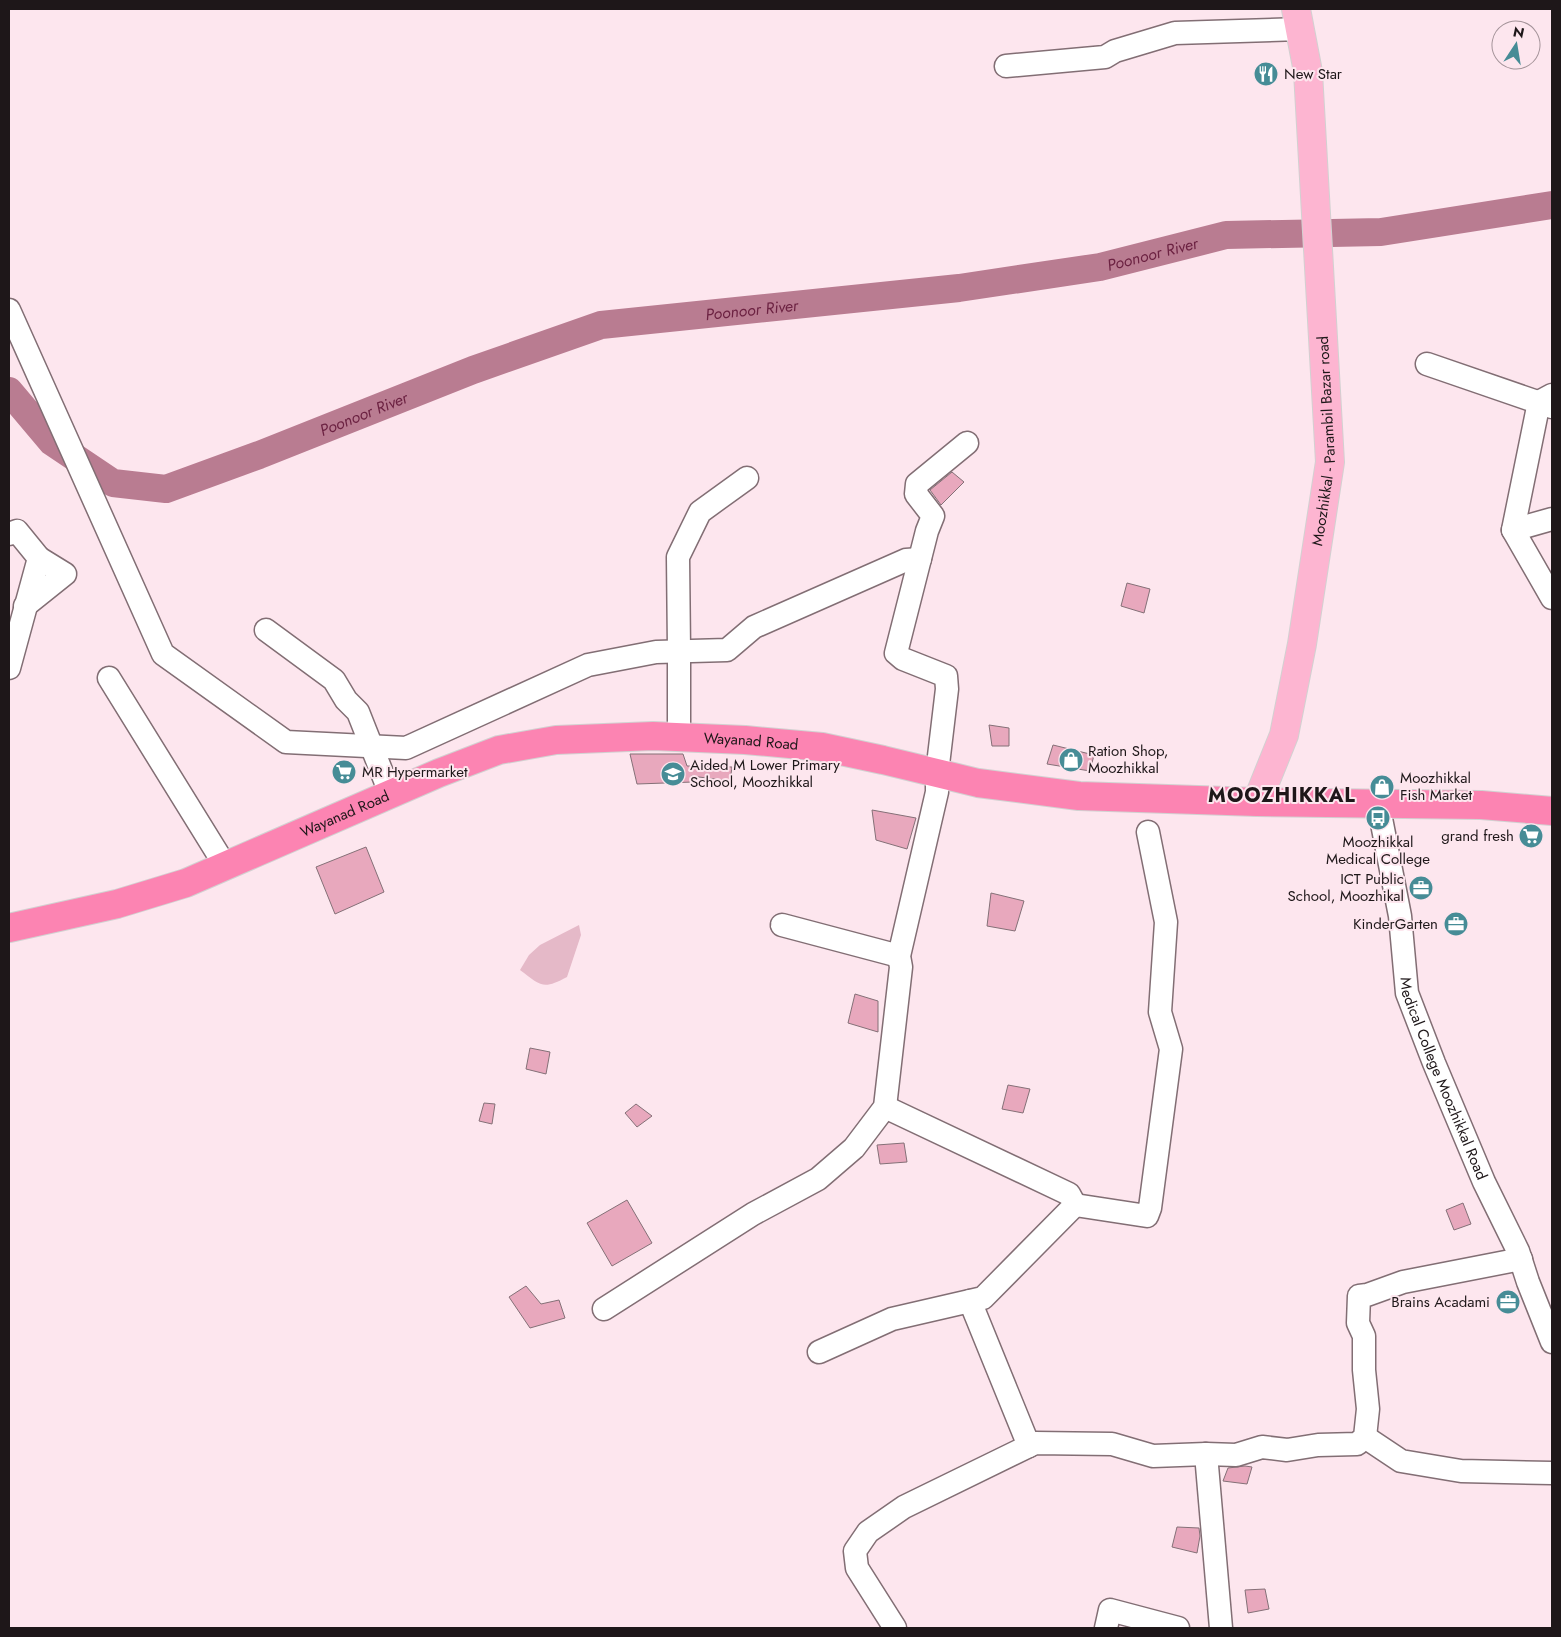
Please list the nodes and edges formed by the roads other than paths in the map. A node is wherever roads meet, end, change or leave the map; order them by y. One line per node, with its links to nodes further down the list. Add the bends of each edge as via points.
1 (1298, 19): 2 (street, via 1175,33 1105,57); 21 (main road, Moozhikkal - Parambil Bazar road, via 1308,72 1330,462 1302,644 1284,735)
2 (1006, 66)
3 (9, 310): 18 (street, via 163,654 286,742)
4 (1427, 364): 5 (street)
5 (1548, 401): 9 (street)
6 (967, 443): 11 (street, via 917,484 916,494 933,516)
7 (747, 478): 14 (street, via 700,512 678,557)
8 (1552, 519): 9 (street)
9 (1513, 530): 12 (street)
10 (9, 534): 15 (street, via 17,531 39,558)
11 (920, 559): 14 (street, via 906,560 754,627 727,650); 19 (street, via 896,653 903,659 946,676)
12 (1552, 598)
13 (266, 630): 18 (street, via 334,680 358,712)
14 (680, 650): 17 (street); 18 (street, via 588,665 406,748)
15 (9, 668)
16 (109, 678): 25 (street)
17 (679, 737): 19 (highway, Wayanad Road, via 822,747); 20 (highway, Wayanad Road, via 556,740 499,750)
18 (372, 746): 20 (street)
19 (936, 773): 21 (highway, Wayanad Road, via 978,783 1079,796); 28 (street, via 937,792)
20 (390, 793): 25 (highway, Wayanad Road)
21 (1256, 802): 22 (highway, Wayanad Road)
22 (1378, 803): 23 (highway, Wayanad Road, via 1481,805); 31 (street, Medical College Moozhikkal Road, via 1400,916 1407,993 1484,1182)
23 (1552, 811)
24 (1148, 832): 30 (street, via 1166,922 1160,1012 1171,1049 1150,1208 1147,1216)
25 (226, 866): 27 (highway, Wayanad Road, via 186,884 117,904)
26 (782, 925): 28 (street)
27 (9, 928)
28 (899, 956): 29 (street, via 901,967)
29 (885, 1107): 30 (street, via 1069,1194); 33 (street, via 854,1148 818,1179 753,1214)
30 (1075, 1205): 32 (street, via 983,1298)
31 (1521, 1259): 34 (street, Medical College Moozhikkal Road); 36 (street, via 1403,1282 1359,1296 1358,1323 1364,1336 1368,1409)
32 (970, 1301): 35 (street, via 892,1319); 37 (street)
33 (604, 1309)
34 (1552, 1342)
35 (819, 1352)
36 (1365, 1437): 38 (street, via 1357,1444 1287,1450 1262,1447 1236,1455); 39 (street, via 1401,1461 1461,1470)
37 (1029, 1446): 38 (street, via 1035,1443 1112,1444 1153,1456); 40 (street, via 904,1507 868,1532 855,1551 857,1568)
38 (1206, 1454): 43 (street)
39 (1552, 1472)
40 (895, 1628)
41 (1106, 1628): 42 (street, via 1110,1610)
42 (1178, 1628)
43 (1221, 1628)

